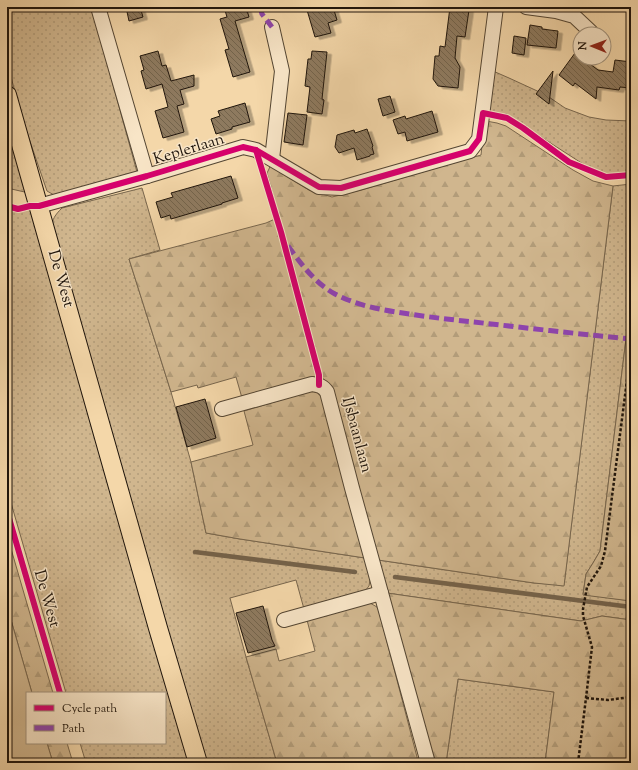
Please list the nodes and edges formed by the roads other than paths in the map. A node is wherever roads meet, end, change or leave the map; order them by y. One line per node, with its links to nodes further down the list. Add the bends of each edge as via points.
1 (98, 7): 8 (street, Keplerlaan)
2 (496, 7): 7 (street, Keplerlaan, via 479,139 470,151 341,188 319,187)
3 (526, 7): 4 (street, via 574,16)
4 (585, 26)
5 (272, 27): 7 (street, via 282,71)
6 (7, 94): 9 (main road, De West)
7 (272, 159): 8 (street, Keplerlaan, via 256,150 243,147)
8 (147, 176): 9 (street, Keplerlaan)
9 (39, 206): 13 (main road, De West)
10 (222, 409): 11 (street, IJsbaanlaan, via 312,384 324,388)
11 (381, 593): 12 (street); 14 (street, IJsbaanlaan)
12 (284, 620)
13 (198, 763)
14 (428, 763)

